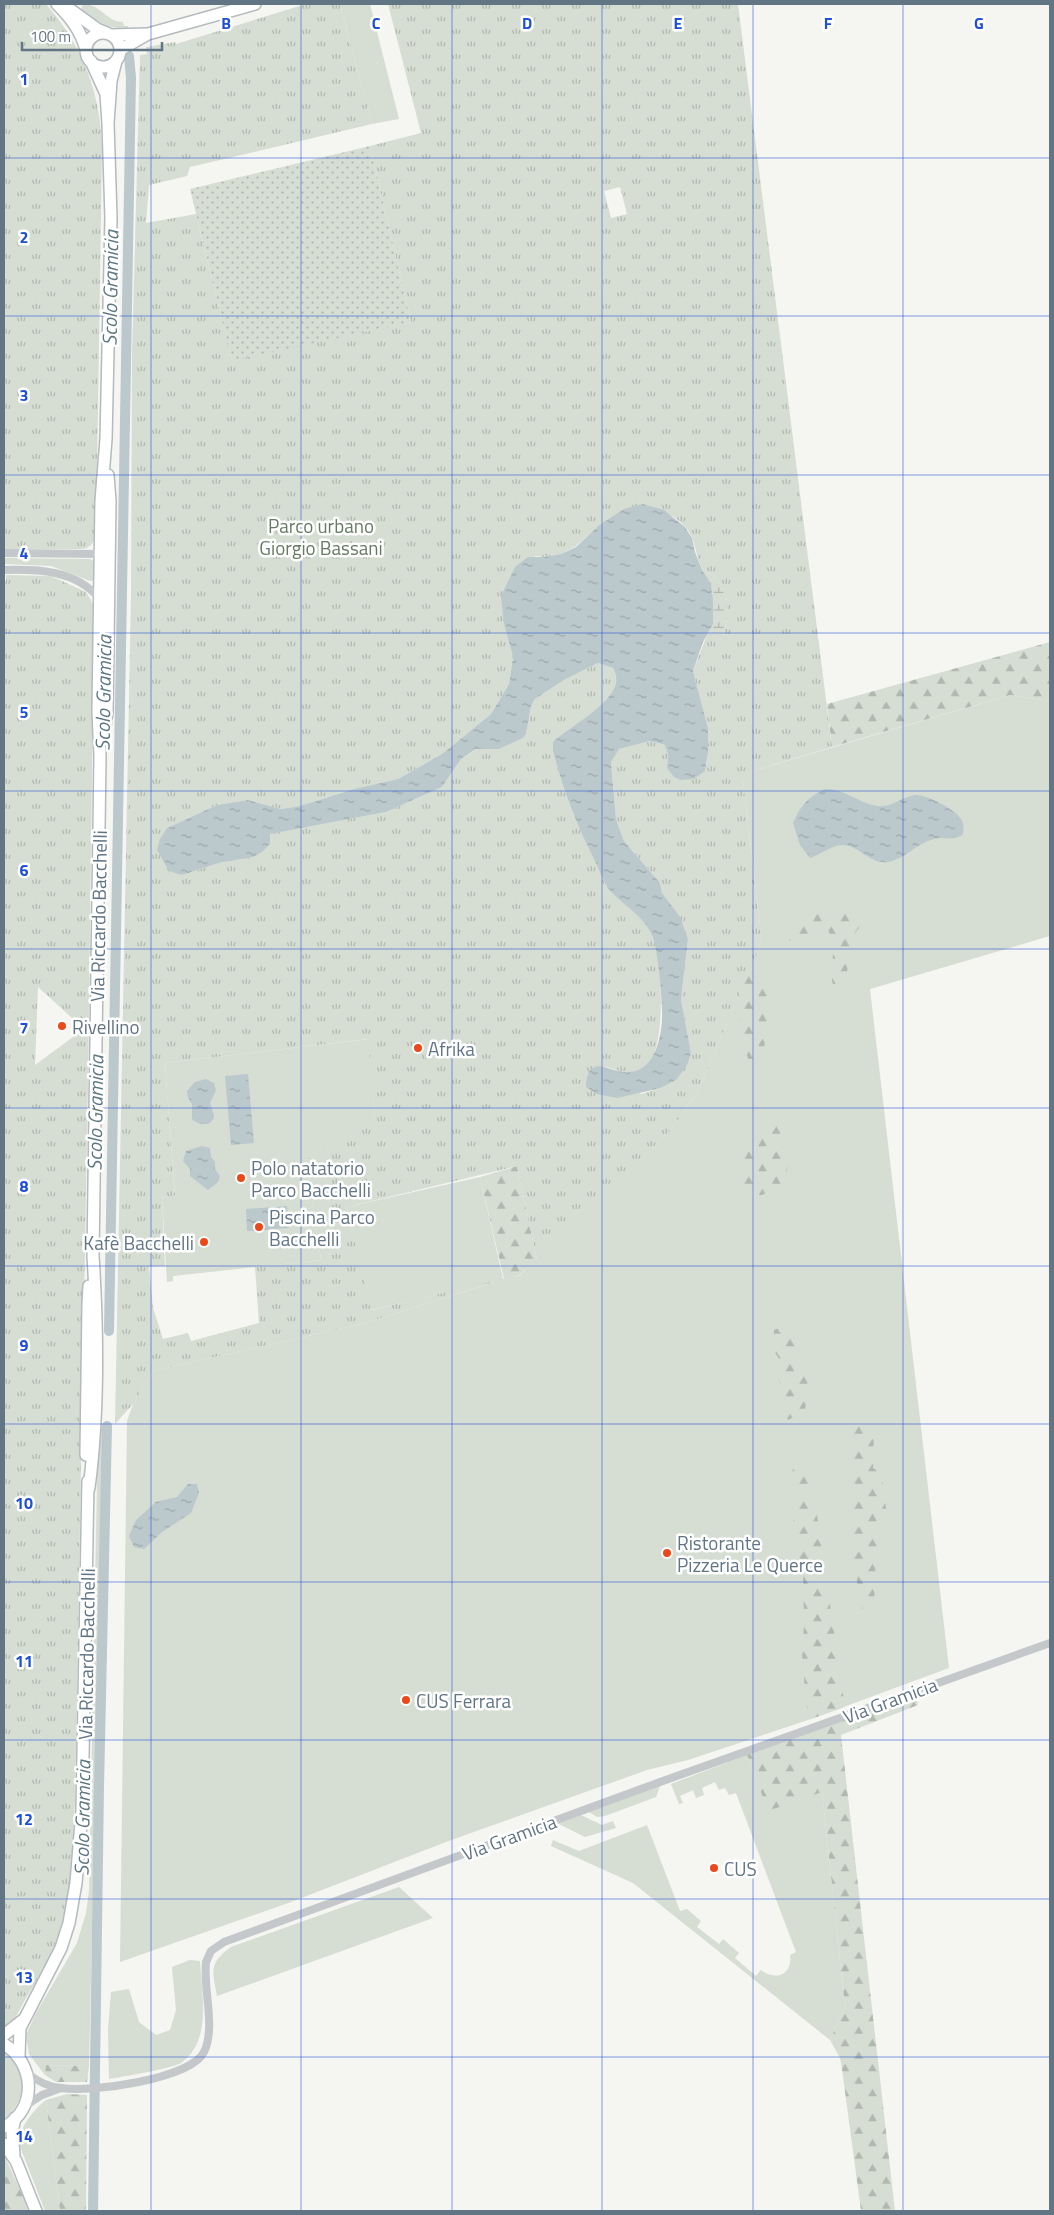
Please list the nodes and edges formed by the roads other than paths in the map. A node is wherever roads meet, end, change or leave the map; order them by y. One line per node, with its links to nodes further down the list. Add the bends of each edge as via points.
1 (57, 4): 7 (main road, Via Riccardo Bacchelli, via 82,34)
2 (62, 4): 4 (main road)
3 (256, 4): 5 (main road)
4 (109, 34): 5 (main road); 6 (main road, via 118,41); 7 (main road, via 94,35 88,42)
5 (148, 34): 6 (main road)
6 (118, 55): 7 (main road, via 104,66); 8 (main road, Via Riccardo Bacchelli, via 111,81)
7 (89, 56): 8 (main road, Via Riccardo Bacchelli, via 106,94)
8 (108, 123): 10 (main road, Via Riccardo Bacchelli, via 111,218 106,439 101,501)
9 (4, 553): 10 (street)
10 (105, 554): 13 (main road, Via Riccardo Bacchelli)
11 (4, 570): 12 (street, via 47,571)
12 (80, 582): 13 (street); 13 (street)
13 (103, 590): 15 (main road, Via Riccardo Bacchelli, via 107,712 100,756 93,1256 96,1305 91,1374 94,1449 89,1488 82,1810 69,1923 61,1948)
14 (1050, 1643): 20 (street, Via Gramicia, via 224,1942 211,1951 206,1962 208,2037 199,2060 183,2070 107,2088)
15 (24, 2018): 16 (main road, Via Riccardo Bacchelli); 18 (main road, Via Riccardo Bacchelli, via 18,2037)
16 (4, 2035)
17 (4, 2044): 18 (main road, Via Gramicia)
18 (19, 2056): 19 (main road, Via Gramicia)
19 (27, 2073): 20 (street, Via Gramicia, via 43,2083); 21 (main road, Via Gramicia, via 29,2090)
20 (61, 2088): 21 (street, Via Gramicia)
21 (24, 2107): 22 (main road, Via Gramicia)
22 (16, 2118): 23 (main road, Via Gramicia); 25 (main road, via 12,2141)
23 (4, 2127)
24 (4, 2144): 25 (main road)
25 (16, 2161): 26 (main road)
26 (36, 2211)

